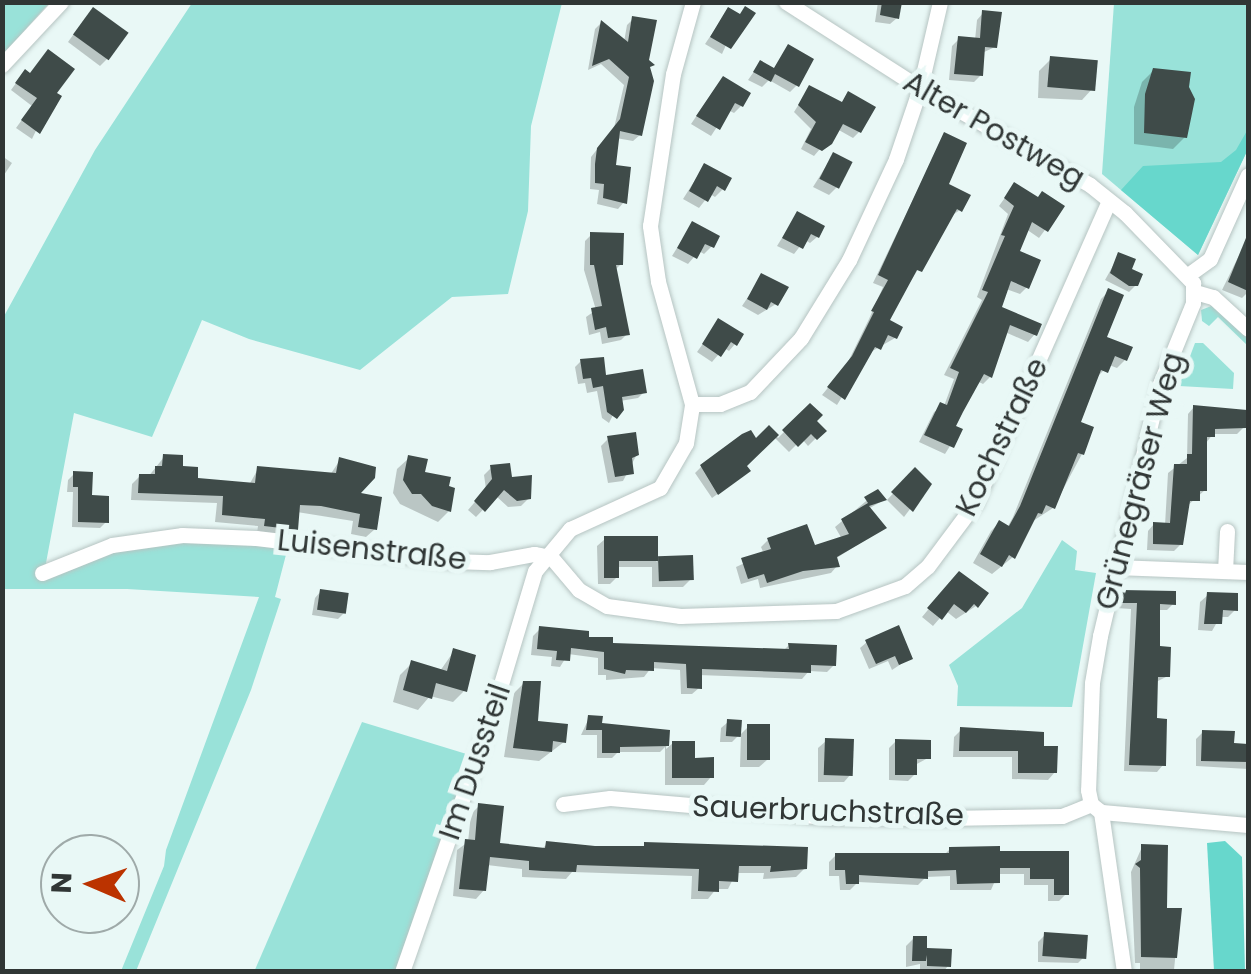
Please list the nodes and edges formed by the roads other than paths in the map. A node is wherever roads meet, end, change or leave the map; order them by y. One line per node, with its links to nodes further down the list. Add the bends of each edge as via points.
1 (60, 2): 5 (street)
2 (693, 2): 12 (street, via 674,74 650,226 658,282)
3 (786, 2): 6 (street, Alter Postweg)
4 (940, 2): 6 (street)
5 (2, 65)
6 (920, 88): 8 (street, Alter Postweg); 12 (street, via 849,260 800,338 750,392 720,404)
7 (1248, 175): 9 (street, via 1210,260)
8 (1109, 201): 9 (street, Alter Postweg); 14 (street, Kochstraße, via 975,503 905,586 836,611 680,616 608,606 578,590)
9 (1188, 275): 10 (street)
10 (1195, 292): 11 (street, via 1213,297); 15 (street, Grünegräser Weg, via 1160,384)
11 (1248, 329)
12 (692, 404): 14 (street, via 686,443 660,488 570,530)
13 (1226, 530): 16 (street)
14 (551, 557): 18 (street, Luisenstraße, via 452,562 182,535 112,545); 22 (street, Im Dussteil, via 535,571)
15 (1116, 567): 16 (street); 20 (street, Grünegräser Weg, via 1092,682)
16 (1225, 571): 17 (street)
17 (1248, 572)
18 (42, 573)
19 (562, 804): 20 (street, Sauerbruchstraße, via 610,798 826,817 945,818 1062,816)
20 (1095, 808): 21 (street, Sauerbruchstraße); 23 (street, Grünegräser Weg)
21 (1248, 825)
22 (402, 972)
23 (1124, 972)

